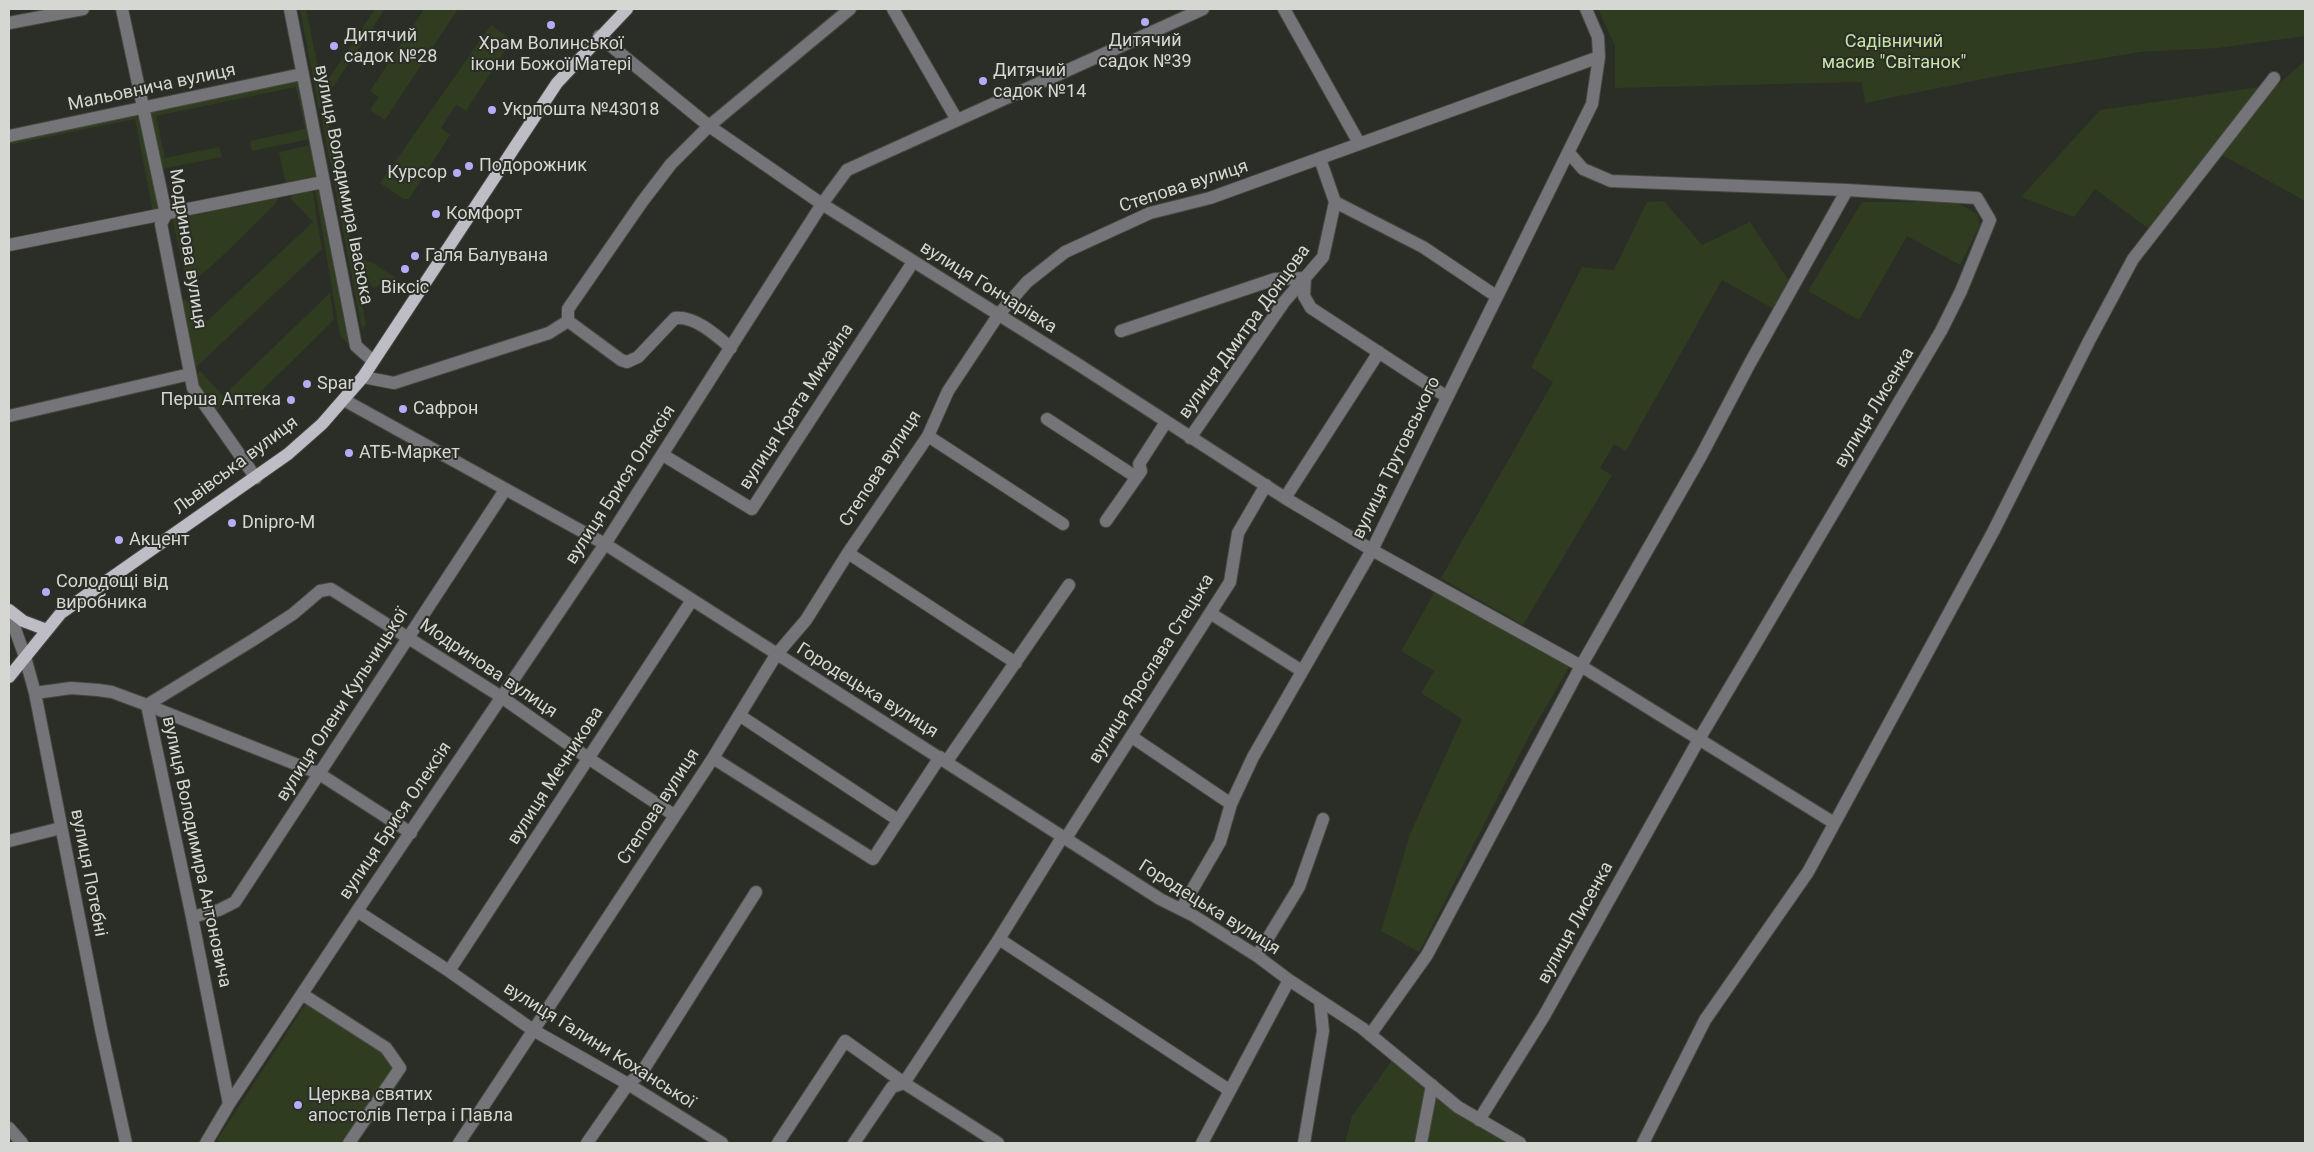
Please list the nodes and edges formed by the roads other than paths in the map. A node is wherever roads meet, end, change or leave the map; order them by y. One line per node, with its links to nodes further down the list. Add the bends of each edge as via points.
1 (83, 9): 10 (street)
2 (122, 9): 15 (street, Модринова вулиця)
3 (290, 9): 13 (street, вулиця Володимира Івасюка)
4 (627, 9): 11 (main road, Львівська вулиця)
5 (850, 9): 17 (street)
6 (893, 9): 16 (street)
7 (1203, 9): 16 (street, вулиця Брися Олексія)
8 (1284, 9): 19 (street)
9 (1586, 9): 12 (street, вулиця Трутовського, via 1598,37)
10 (9, 23)
11 (599, 36): 17 (street, вулиця Гончарівка); 36 (main road, Львівська вулиця, via 557,83)
12 (1599, 57): 19 (street, Степова вулиця); 20 (street, вулиця Трутовського, via 1592,104)
13 (302, 74): 15 (street, Мальовнича вулиця); 22 (street, вулиця Володимира Івасюка)
14 (2274, 78): 84 (street, via 2133,259 1993,532)
15 (143, 108): 18 (street, Мальовнича вулиця); 26 (street, Модринова вулиця)
16 (957, 120): 25 (street, вулиця Брися Олексія, via 847,170)
17 (709, 126): 25 (street, вулиця Гончарівка); 32 (street, via 671,164 642,202 568,310)
18 (9, 136)
19 (1359, 143): 21 (street, Степова вулиця)
20 (1569, 153): 23 (street, вулиця Лисенка, via 1583,169 1610,181); 30 (street, вулиця Трутовського)
21 (1320, 159): 24 (street); 31 (street, Степова вулиця, via 1210,198 1150,213 1098,236 1065,252 1027,282)
22 (323, 182): 26 (street); 36 (street, вулиця Володимира Івасюка, via 356,346)
23 (1847, 190): 67 (street, via 1697,464); 75 (street, вулиця Лисенка, via 1977,198 1990,220 1961,292 1941,331)
24 (1335, 202): 29 (street, вулиця Дмитра Донцова, via 1323,257); 30 (street, via 1423,247)
25 (822, 204): 28 (street, вулиця Гончарівка); 34 (street, вулиця Брися Олексія)
26 (166, 214): 27 (street); 37 (street, Модринова вулиця, via 161,224)
27 (9, 245)
28 (913, 262): 31 (street, вулиця Гончарівка); 46 (street, вулиця Крата Михайла, via 752,509)
29 (1305, 278): 33 (street, via 1275,279); 35 (street, via 1304,296 1311,308); 45 (street, вулиця Дмитра Донцова, via 1284,302)
30 (1496, 296): 39 (street, вулиця Трутовського)
31 (999, 314): 43 (street, вулиця Гончарівка); 44 (street, Степова вулиця, via 948,391)
32 (568, 321): 34 (street, via 627,362 638,357 675,318 687,318); 38 (street, via 548,332 394,383)
33 (1121, 331)
34 (731, 348): 46 (street, вулиця Брися Олексія)
35 (1379, 352): 39 (street); 51 (street)
36 (373, 361): 38 (main road, Львівська вулиця)
37 (190, 374): 41 (street); 48 (street, Модринова вулиця, via 192,388)
38 (363, 377): 40 (main road, Львівська вулиця)
39 (1447, 396): 55 (street, вулиця Трутовського)
40 (344, 400): 48 (main road, Львівська вулиця, via 322,424); 50 (street, Городецька вулиця)
41 (9, 416)
42 (1047, 419): 47 (street)
43 (1166, 422): 45 (street, вулиця Гончарівка); 47 (street, вулиця Дмитра Донцова, via 1139,464 1140,471)
44 (928, 436): 53 (street); 56 (street, Степова вулиця)
45 (1190, 438): 49 (street, вулиця Гончарівка)
46 (662, 455): 54 (street, вулиця Брися Олексія)
47 (1136, 477): 52 (street, вулиця Дмитра Донцова)
48 (256, 478): 62 (main road, Львівська вулиця, via 61,612)
49 (1266, 485): 51 (street, вулиця Гончарівка); 61 (street, вулиця Ярослава Стецька, via 1238,533 1230,582)
50 (505, 490): 54 (street, Городецька вулиця); 63 (street, вулиця Олени Кульчицької)
51 (1285, 498): 55 (street, вулиця Гончарівка)
52 (1106, 521)
53 (1063, 524)
54 (605, 544): 59 (street, Городецька вулиця); 71 (street, вулиця Брися Олексія)
55 (1372, 550): 67 (street); 68 (street, вулиця Трутовського)
56 (848, 553): 64 (street, Степова вулиця, via 806,620); 66 (street)
57 (1069, 585): 66 (street)
58 (331, 589): 63 (street, Модринова вулиця); 72 (street, вулиця Володимира Антоновича, via 320,591 293,614)
59 (692, 600): 64 (street, Городецька вулиця); 76 (street, вулиця Мечникова)
60 (9, 611): 62 (main road, via 23,621); 65 (street, вулиця Потебні)
61 (1210, 613): 68 (street); 74 (street, вулиця Ярослава Стецька)
62 (47, 630): 65 (main road, Львівська вулиця)
63 (409, 637): 71 (street, Модринова вулиця); 79 (street, вулиця Олени Кульчицької)
64 (776, 656): 73 (street, Степова вулиця); 78 (street, Городецька вулиця)
65 (26, 657): 69 (main road, Львівська вулиця); 70 (street, вулиця Потебні)
66 (1016, 663): 78 (street)
67 (1581, 666): 75 (street); 100 (street, via 1427,955)
68 (1302, 671): 80 (street, вулиця Трутовського, via 1253,757)
69 (9, 677)
70 (35, 693): 72 (street, via 71,688 98,690); 85 (street, вулиця Потебні)
71 (500, 696): 76 (street, Модринова вулиця); 86 (street, вулиця Брися Олексія)
72 (147, 705): 79 (street); 92 (street, вулиця Володимира Антоновича)
73 (739, 715): 77 (street, Степова вулиця); 83 (street)
74 (1132, 737): 80 (street); 87 (street, вулиця Ярослава Стецька)
75 (1698, 741): 84 (street); 106 (street, вулиця Лисенка, via 1544,1016)
76 (588, 758): 81 (street, Модринова вулиця); 95 (street, вулиця Мечникова)
77 (713, 758): 81 (street, Степова вулиця); 83 (street, via 873,859)
78 (943, 759): 83 (street); 87 (street, Городецька вулиця)
79 (318, 773): 86 (street); 92 (street, вулиця Олени Кульчицької, via 235,902 219,910)
80 (1231, 804): 90 (street, вулиця Трутовського, via 1220,842)
81 (674, 815): 99 (street, Степова вулиця)
82 (1323, 819): 94 (street, via 1299,886)
83 (898, 820)
84 (1834, 823): 122 (street, via 1808,872 1705,1020)
85 (61, 828): 88 (street); 109 (street, вулиця Потебні)
86 (411, 833): 91 (street, вулиця Брися Олексія)
87 (1064, 837): 90 (street, Городецька вулиця); 93 (street, вулиця Ярослава Стецька)
88 (9, 841)
89 (756, 892): 102 (street, via 642,1072)
90 (1180, 909): 94 (street, Городецька вулиця)
91 (357, 912): 95 (street, вулиця Галини Коханської); 97 (street, вулиця Брися Олексія)
92 (192, 916): 105 (street, вулиця Володимира Антоновича)
93 (999, 939): 101 (street, вулиця Ярослава Стецька); 104 (street)
94 (1257, 956): 96 (street, Городецька вулиця)
95 (449, 971): 99 (street, вулиця Галини Коханської)
96 (1289, 980): 98 (street, Городецька вулиця); 104 (street)
97 (302, 994): 105 (street, вулиця Брися Олексія); 111 (street, via 386,1048 400,1068)
98 (1320, 1001): 100 (street, Городецька вулиця); 119 (street, via 1323,1031)
99 (533, 1030): 102 (street, вулиця Галини Коханської); 112 (street, Степова вулиця)
100 (1366, 1032): 103 (street, Городецька вулиця)
101 (904, 1083): 115 (street, via 845,1041); 116 (street, вулиця Ярослава Стецька, via 892,1087); 117 (street)
102 (628, 1084): 113 (street); 114 (street, вулиця Галини Коханської)
103 (1432, 1085): 106 (street, Городецька вулиця); 120 (street)
104 (1229, 1090): 118 (street)
105 (229, 1104): 110 (street, вулиця Брися Олексія)
106 (1479, 1120): 121 (street, Городецька вулиця)
107 (9, 1128): 108 (street)
108 (22, 1143)
109 (126, 1143)
110 (207, 1143)
111 (349, 1143)
112 (460, 1143)
113 (587, 1143)
114 (722, 1143)
115 (778, 1143)
116 (854, 1143)
117 (998, 1143)
118 (1202, 1143)
119 (1304, 1143)
120 (1421, 1143)
121 (1520, 1143)
122 (1643, 1143)

